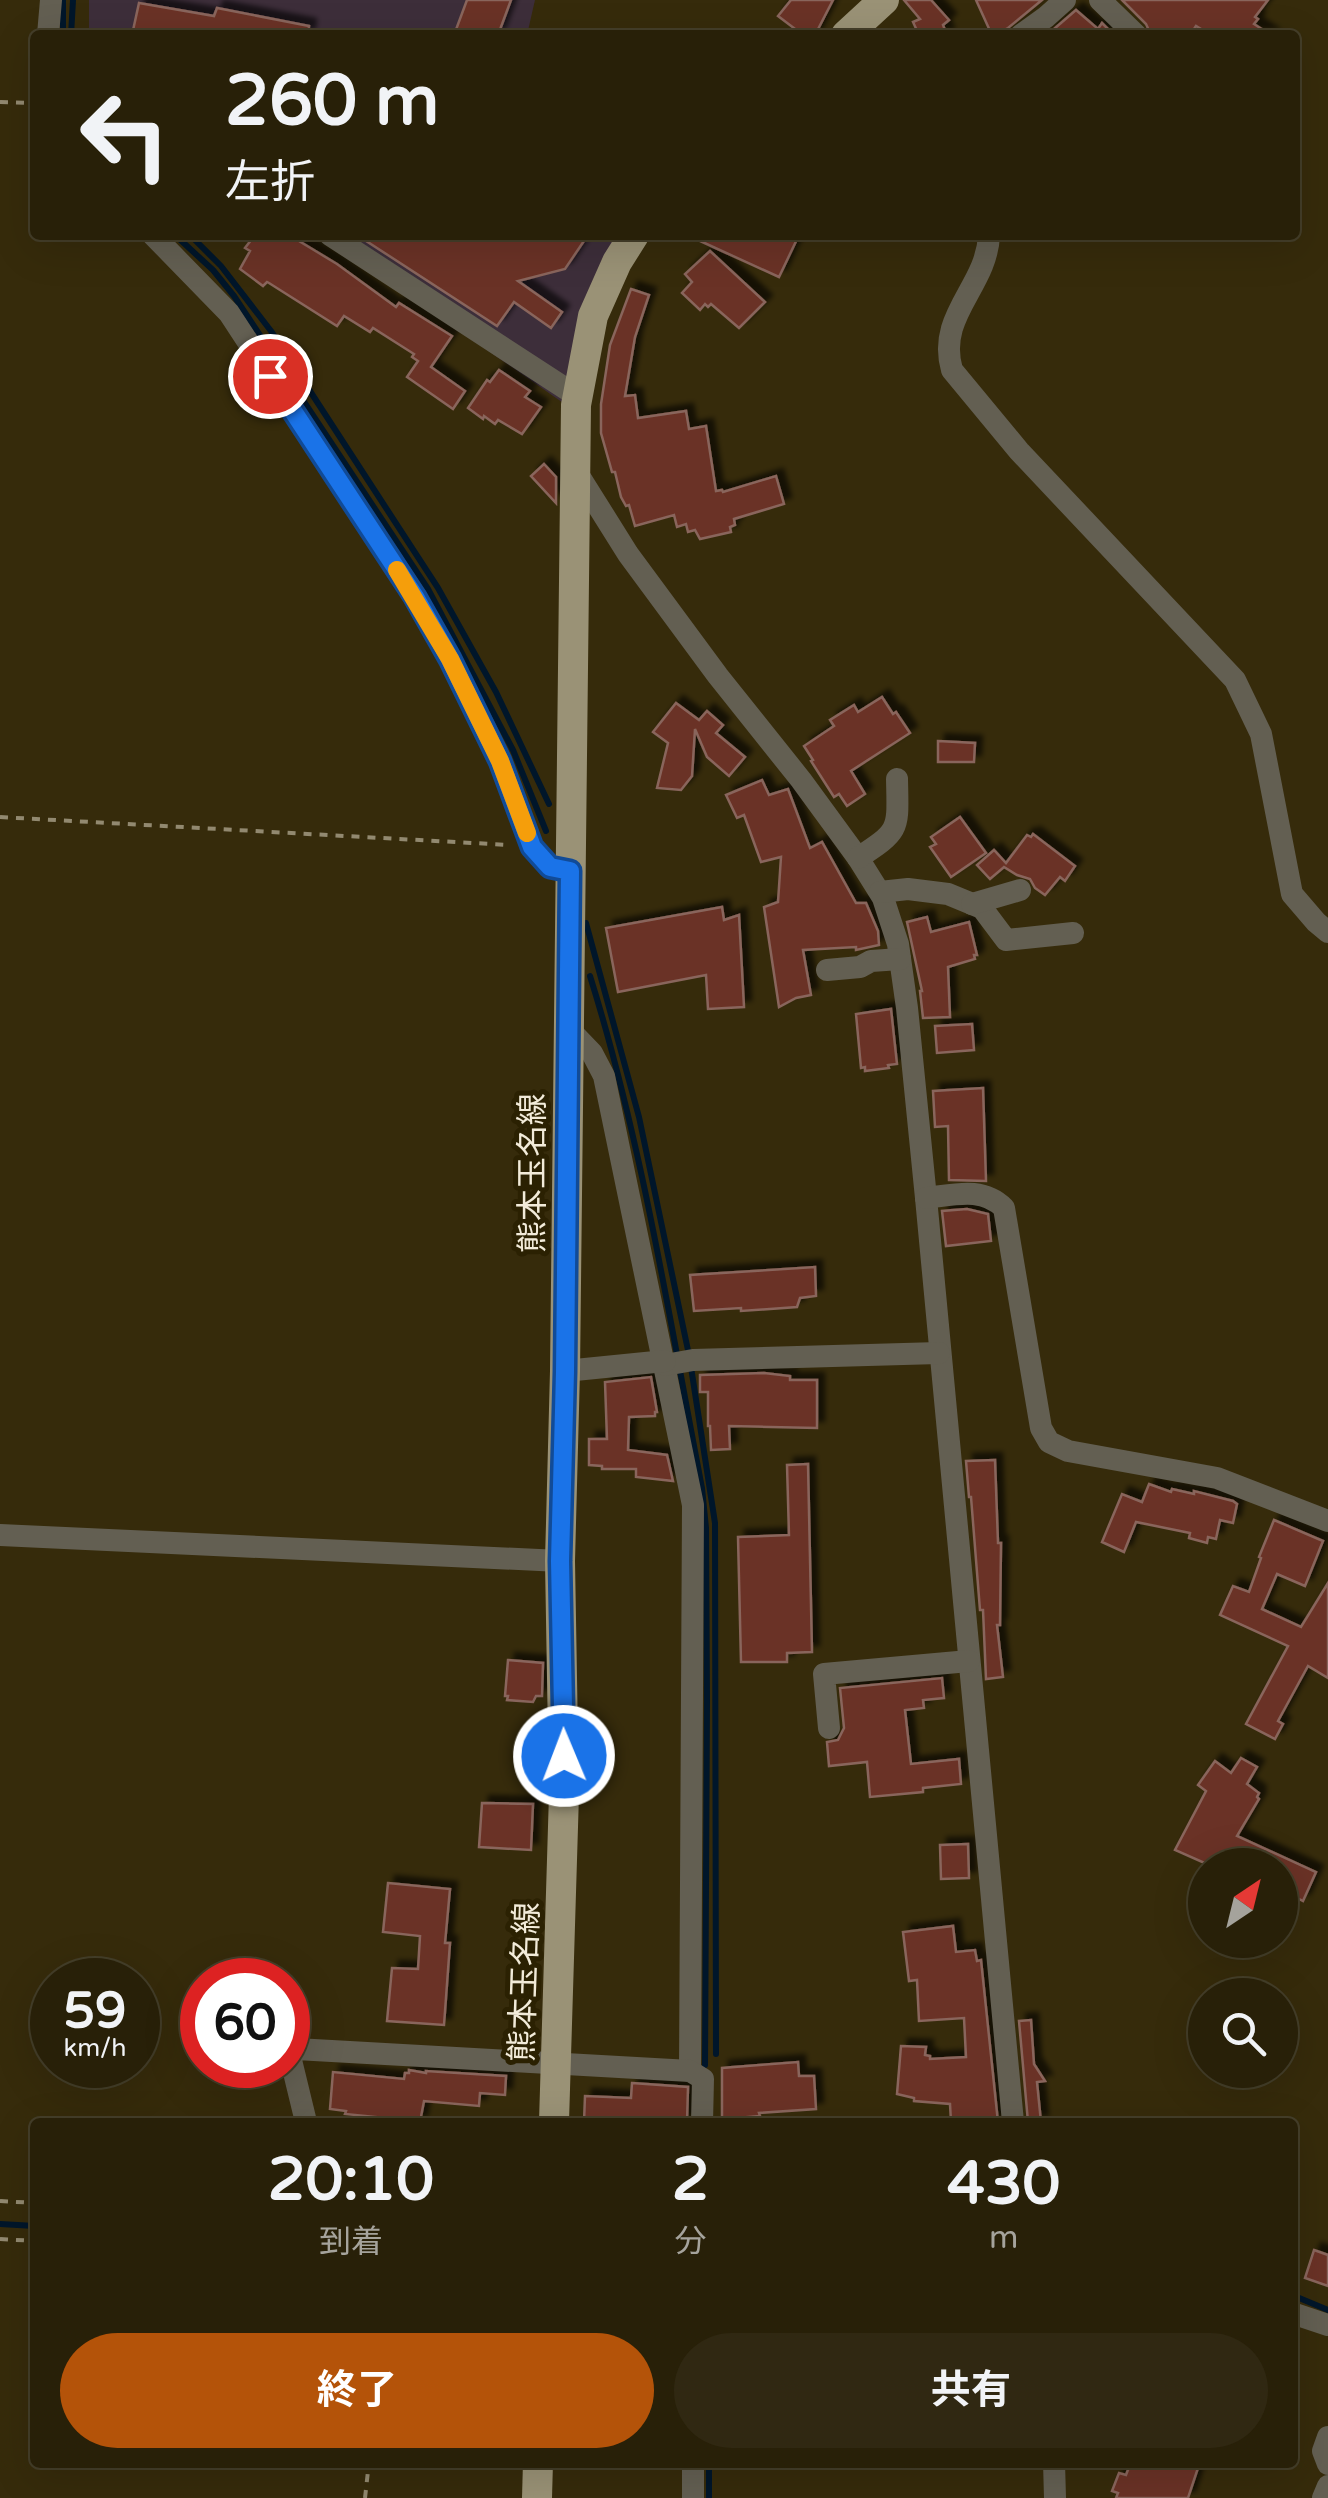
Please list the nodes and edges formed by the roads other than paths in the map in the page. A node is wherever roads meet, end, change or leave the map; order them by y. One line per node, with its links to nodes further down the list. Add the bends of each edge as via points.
1 (50, 0): 5 (street)
2 (884, 0): 6 (main road)
3 (1065, 0): 7 (street)
4 (1100, 0): 8 (street)
5 (48, 30)
6 (851, 30)
7 (1028, 30)
8 (1131, 30)
9 (163, 240): 17 (street, via 230,312 415,597 500,761 532,847 550,867)
10 (338, 240): 13 (street)
11 (631, 240): 13 (main road, 熊本玉名線, via 594,316)
12 (989, 240): 21 (street, via 986,260 950,328 952,370 1019,451 1235,680 1261,734 1292,894)
13 (578, 396): 14 (main road, 熊本玉名線)
14 (574, 468): 16 (street, via 628,554); 17 (main road, 熊本玉名線)
15 (897, 779): 16 (street, via 898,824)
16 (858, 858): 19 (street)
17 (570, 871): 25 (main road, 熊本玉名線)
18 (1020, 890): 20 (street)
19 (880, 892): 20 (street, via 948,894); 23 (street)
20 (972, 904): 22 (street, via 1006,940)
21 (1328, 932)
22 (1073, 933)
23 (900, 959): 24 (street); 26 (street)
24 (827, 970)
25 (568, 1028): 28 (street, via 604,1076); 29 (main road, 熊本玉名線)
26 (926, 1198): 27 (street); 30 (street, via 980,1192 1004,1208 1041,1428 1050,1442 1216,1478)
27 (939, 1353): 28 (street); 33 (street)
28 (673, 1362): 29 (street); 36 (street, via 692,1505)
29 (565, 1372): 32 (main road, 熊本玉名線)
30 (1328, 1521)
31 (0, 1534): 32 (street)
32 (560, 1561): 35 (main road, 熊本玉名線, via 564,1794)
33 (969, 1662): 34 (street, via 824,1674); 40 (street)
34 (829, 1728)
35 (557, 2065): 36 (street); 37 (street, via 296,2049 290,2056); 38 (main road, 熊本玉名線)
36 (690, 2071): 39 (street, via 703,2078)
37 (305, 2118)
38 (554, 2118)
39 (702, 2118)
40 (1014, 2118)
41 (1298, 2315): 42 (street)
42 (1328, 2325)
43 (1328, 2437): 44 (street, via 1322,2450)
44 (1328, 2464)
45 (538, 2468): 49 (main road)
46 (693, 2468): 50 (street)
47 (1054, 2468): 51 (street)
48 (1328, 2486): 52 (street)
49 (536, 2498)
50 (693, 2498)
51 (1055, 2498)
52 (1323, 2498)

